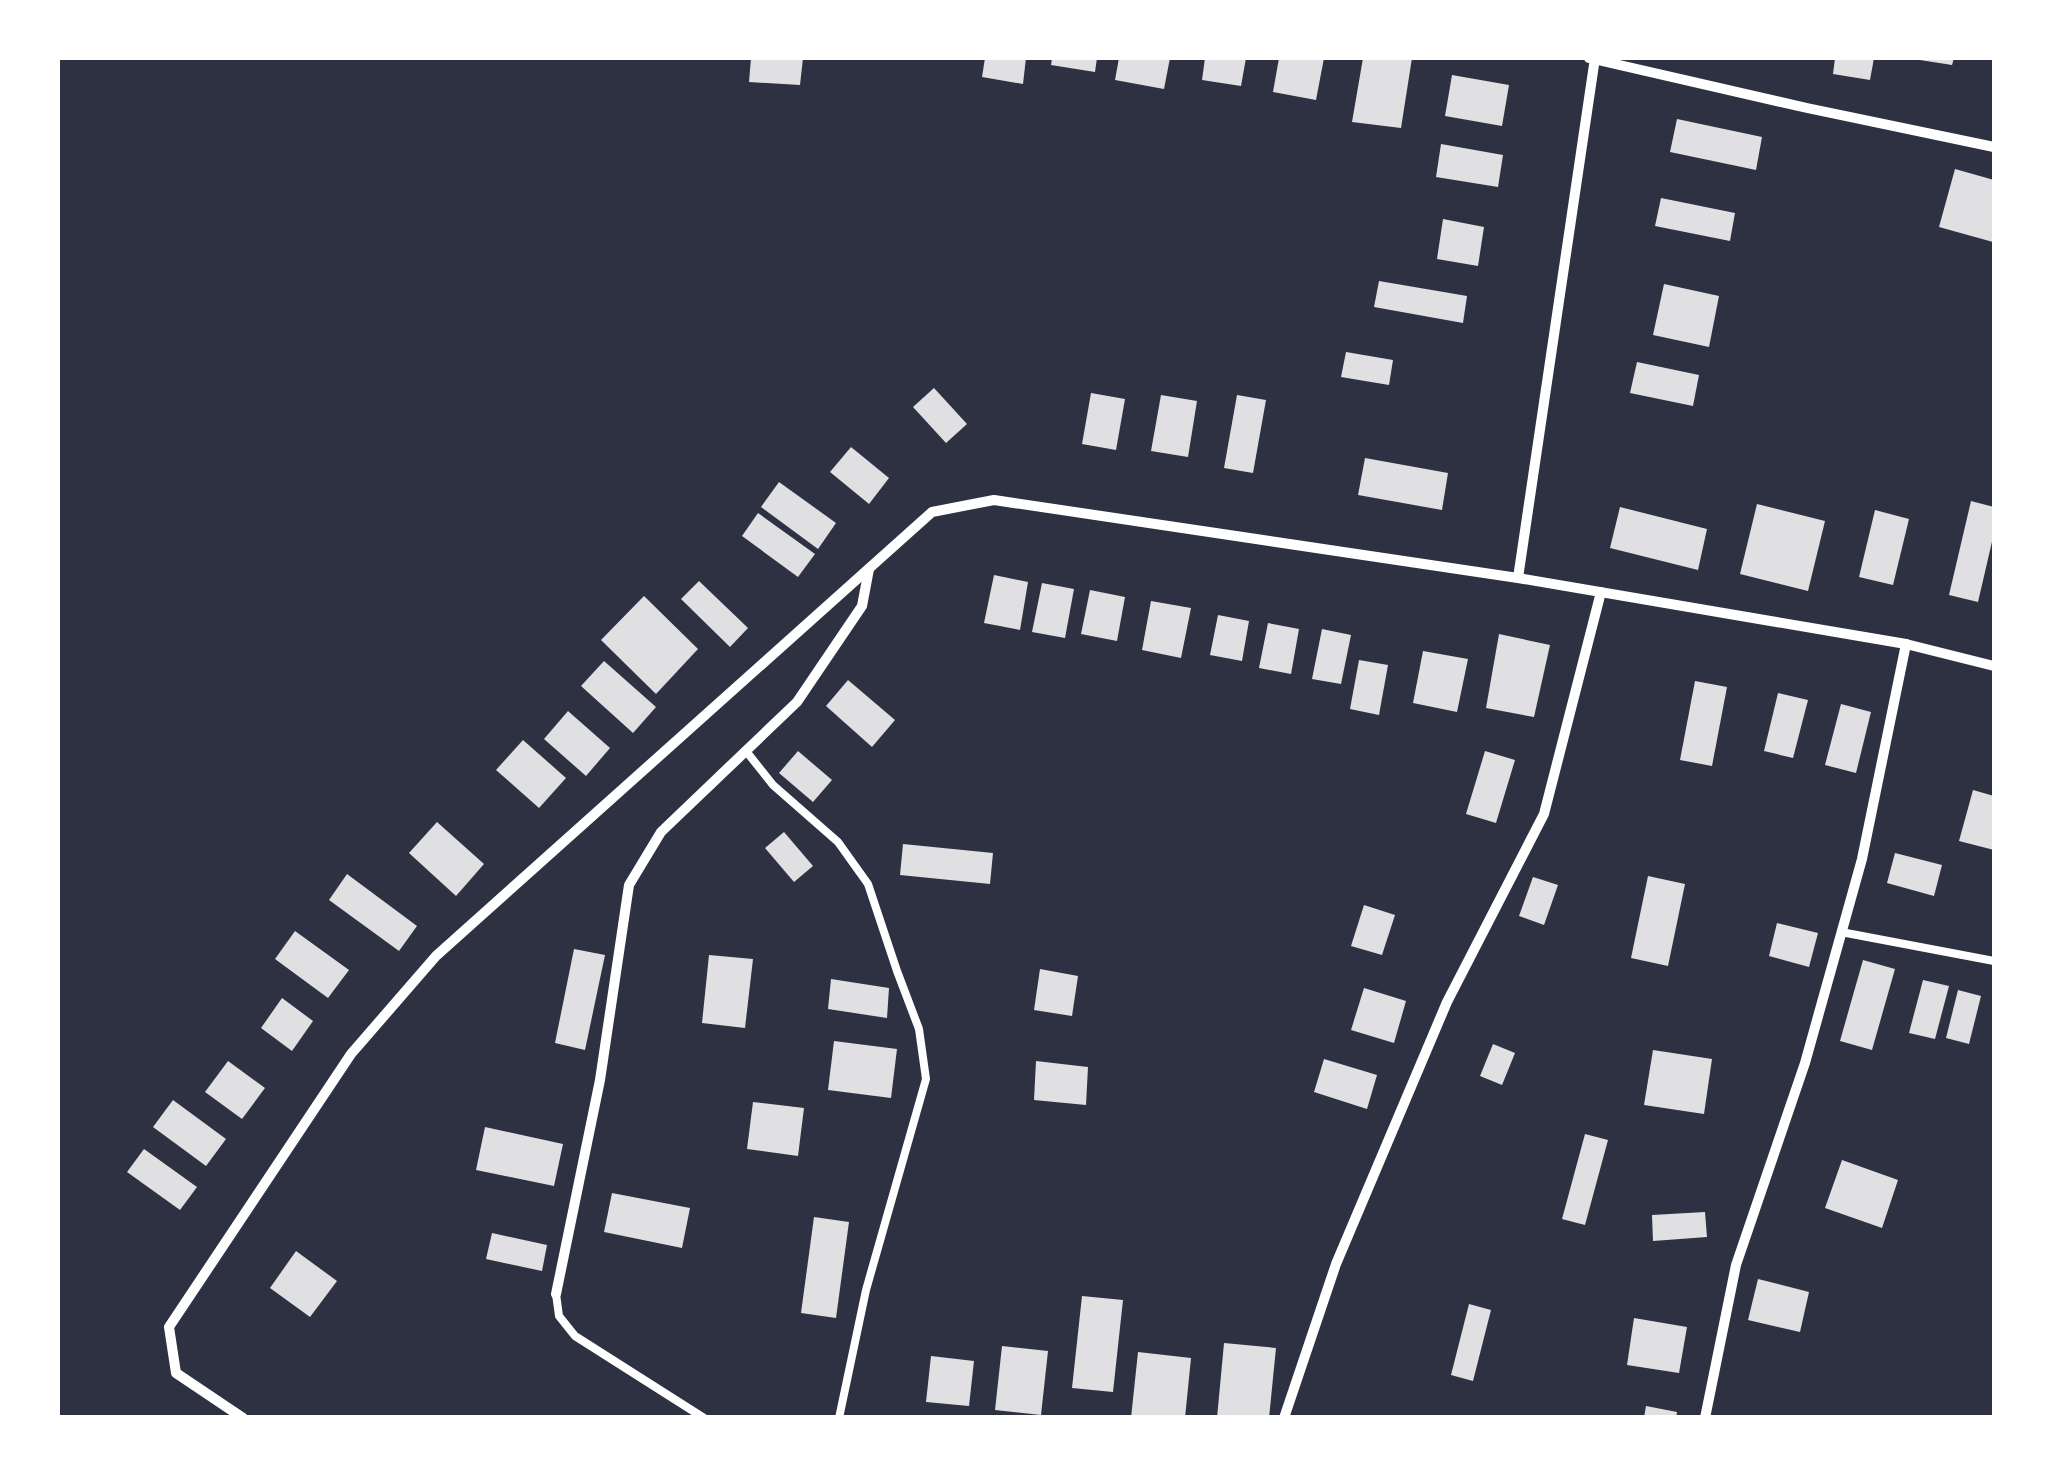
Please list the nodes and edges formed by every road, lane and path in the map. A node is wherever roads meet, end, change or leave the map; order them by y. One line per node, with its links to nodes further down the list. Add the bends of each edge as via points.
1 (1592, 58): 2 (street); 4 (street)
2 (1994, 147)
3 (869, 568): 4 (street, via 932,512 994,500); 8 (street, via 862,606 797,702); 12 (street, via 436,956 351,1054 170,1327 176,1373)
4 (1518, 578): 5 (street)
5 (1601, 592): 6 (street); 15 (street, via 1544,814 1447,1002 1336,1264)
6 (1906, 644): 7 (street); 9 (street)
7 (1994, 666)
8 (746, 751): 11 (street, via 661,832 629,885 600,1080); 14 (lane, via 773,785 838,842 868,884 919,1029 924,1063 926,1080 866,1290)
9 (1842, 932): 10 (lane); 16 (street, via 1736,1265)
10 (1994, 961)
11 (556, 1294): 13 (lane, via 574,1336)
12 (244, 1418)
13 (704, 1418)
14 (839, 1418)
15 (1284, 1418)
16 (1704, 1418)

